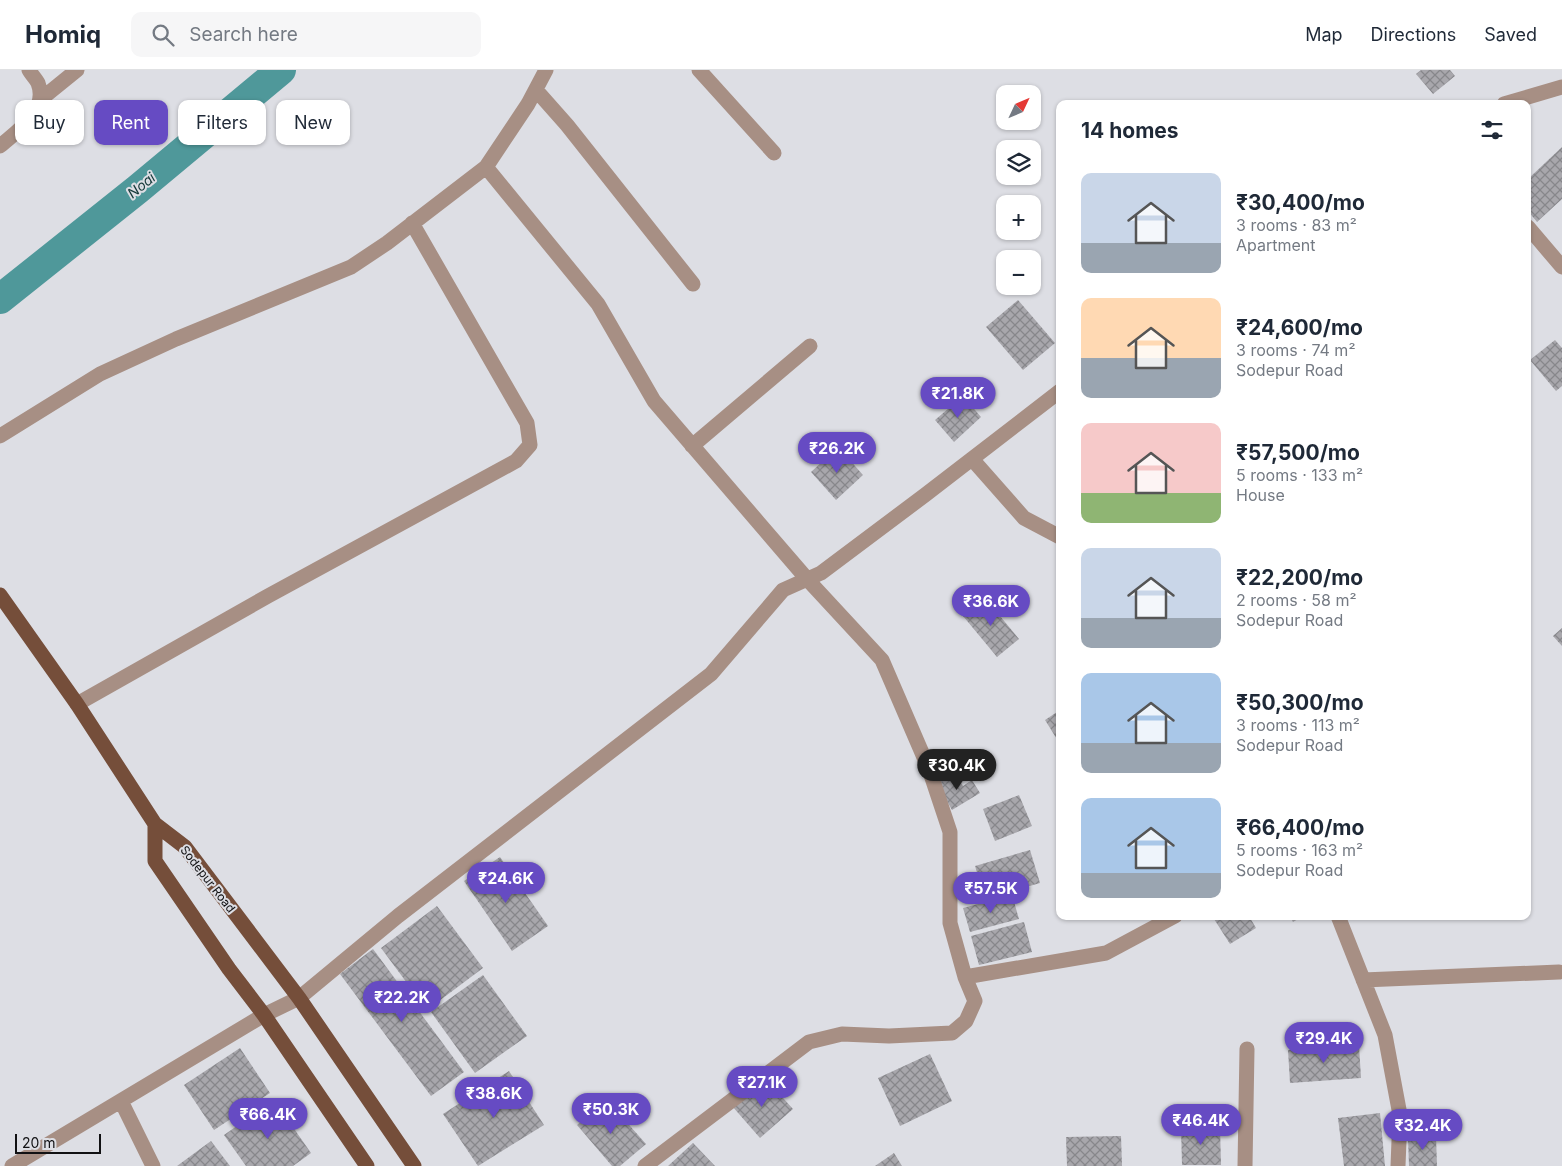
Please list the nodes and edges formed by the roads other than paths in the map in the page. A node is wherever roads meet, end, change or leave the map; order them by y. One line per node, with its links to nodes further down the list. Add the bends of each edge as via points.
1 (29, 70): 7 (street, via 38,83)
2 (77, 70): 7 (street)
3 (546, 70): 6 (street)
4 (699, 70): 11 (street)
5 (1562, 87): 8 (street)
6 (536, 90): 12 (street); 16 (street)
7 (40, 100)
8 (1518, 100)
9 (15, 133): 10 (street)
10 (0, 146)
11 (774, 153)
12 (486, 167): 13 (street); 20 (street, via 598,304 654,401)
13 (412, 223): 19 (street, via 351,267 100,374); 25 (street, via 527,423 530,445 516,461)
14 (1531, 231): 15 (street)
15 (1562, 267)
16 (693, 284)
17 (810, 346): 20 (street)
18 (1056, 394): 21 (street)
19 (0, 436)
20 (692, 446): 23 (street)
21 (972, 459): 22 (street, via 1024,518); 23 (street, via 821,573)
22 (1056, 535)
23 (807, 579): 30 (street, via 882,660 929,770 950,832 950,923); 32 (street, via 784,590 710,674 398,916)
24 (0, 595): 25 (main road, Sodepur Road)
25 (77, 704): 26 (main road, Sodepur Road)
26 (155, 824): 32 (main road, Sodepur Road, via 185,847); 33 (main road, via 155,861)
27 (1168, 920): 30 (street, via 1106,953)
28 (1340, 920): 31 (street)
29 (1559, 972): 31 (street)
30 (965, 977): 40 (street, via 975,1001 966,1021 952,1033 842,1034 809,1042)
31 (1364, 980): 42 (street, via 1385,1035 1400,1115)
32 (299, 998): 33 (street); 39 (main road, Sodepur Road)
33 (264, 1015): 35 (street); 38 (main road)
34 (1247, 1049): 41 (street)
35 (121, 1101): 36 (street); 37 (street)
36 (12, 1166)
37 (153, 1166)
38 (367, 1166)
39 (414, 1166)
40 (644, 1166)
41 (1245, 1166)
42 (1398, 1166)

